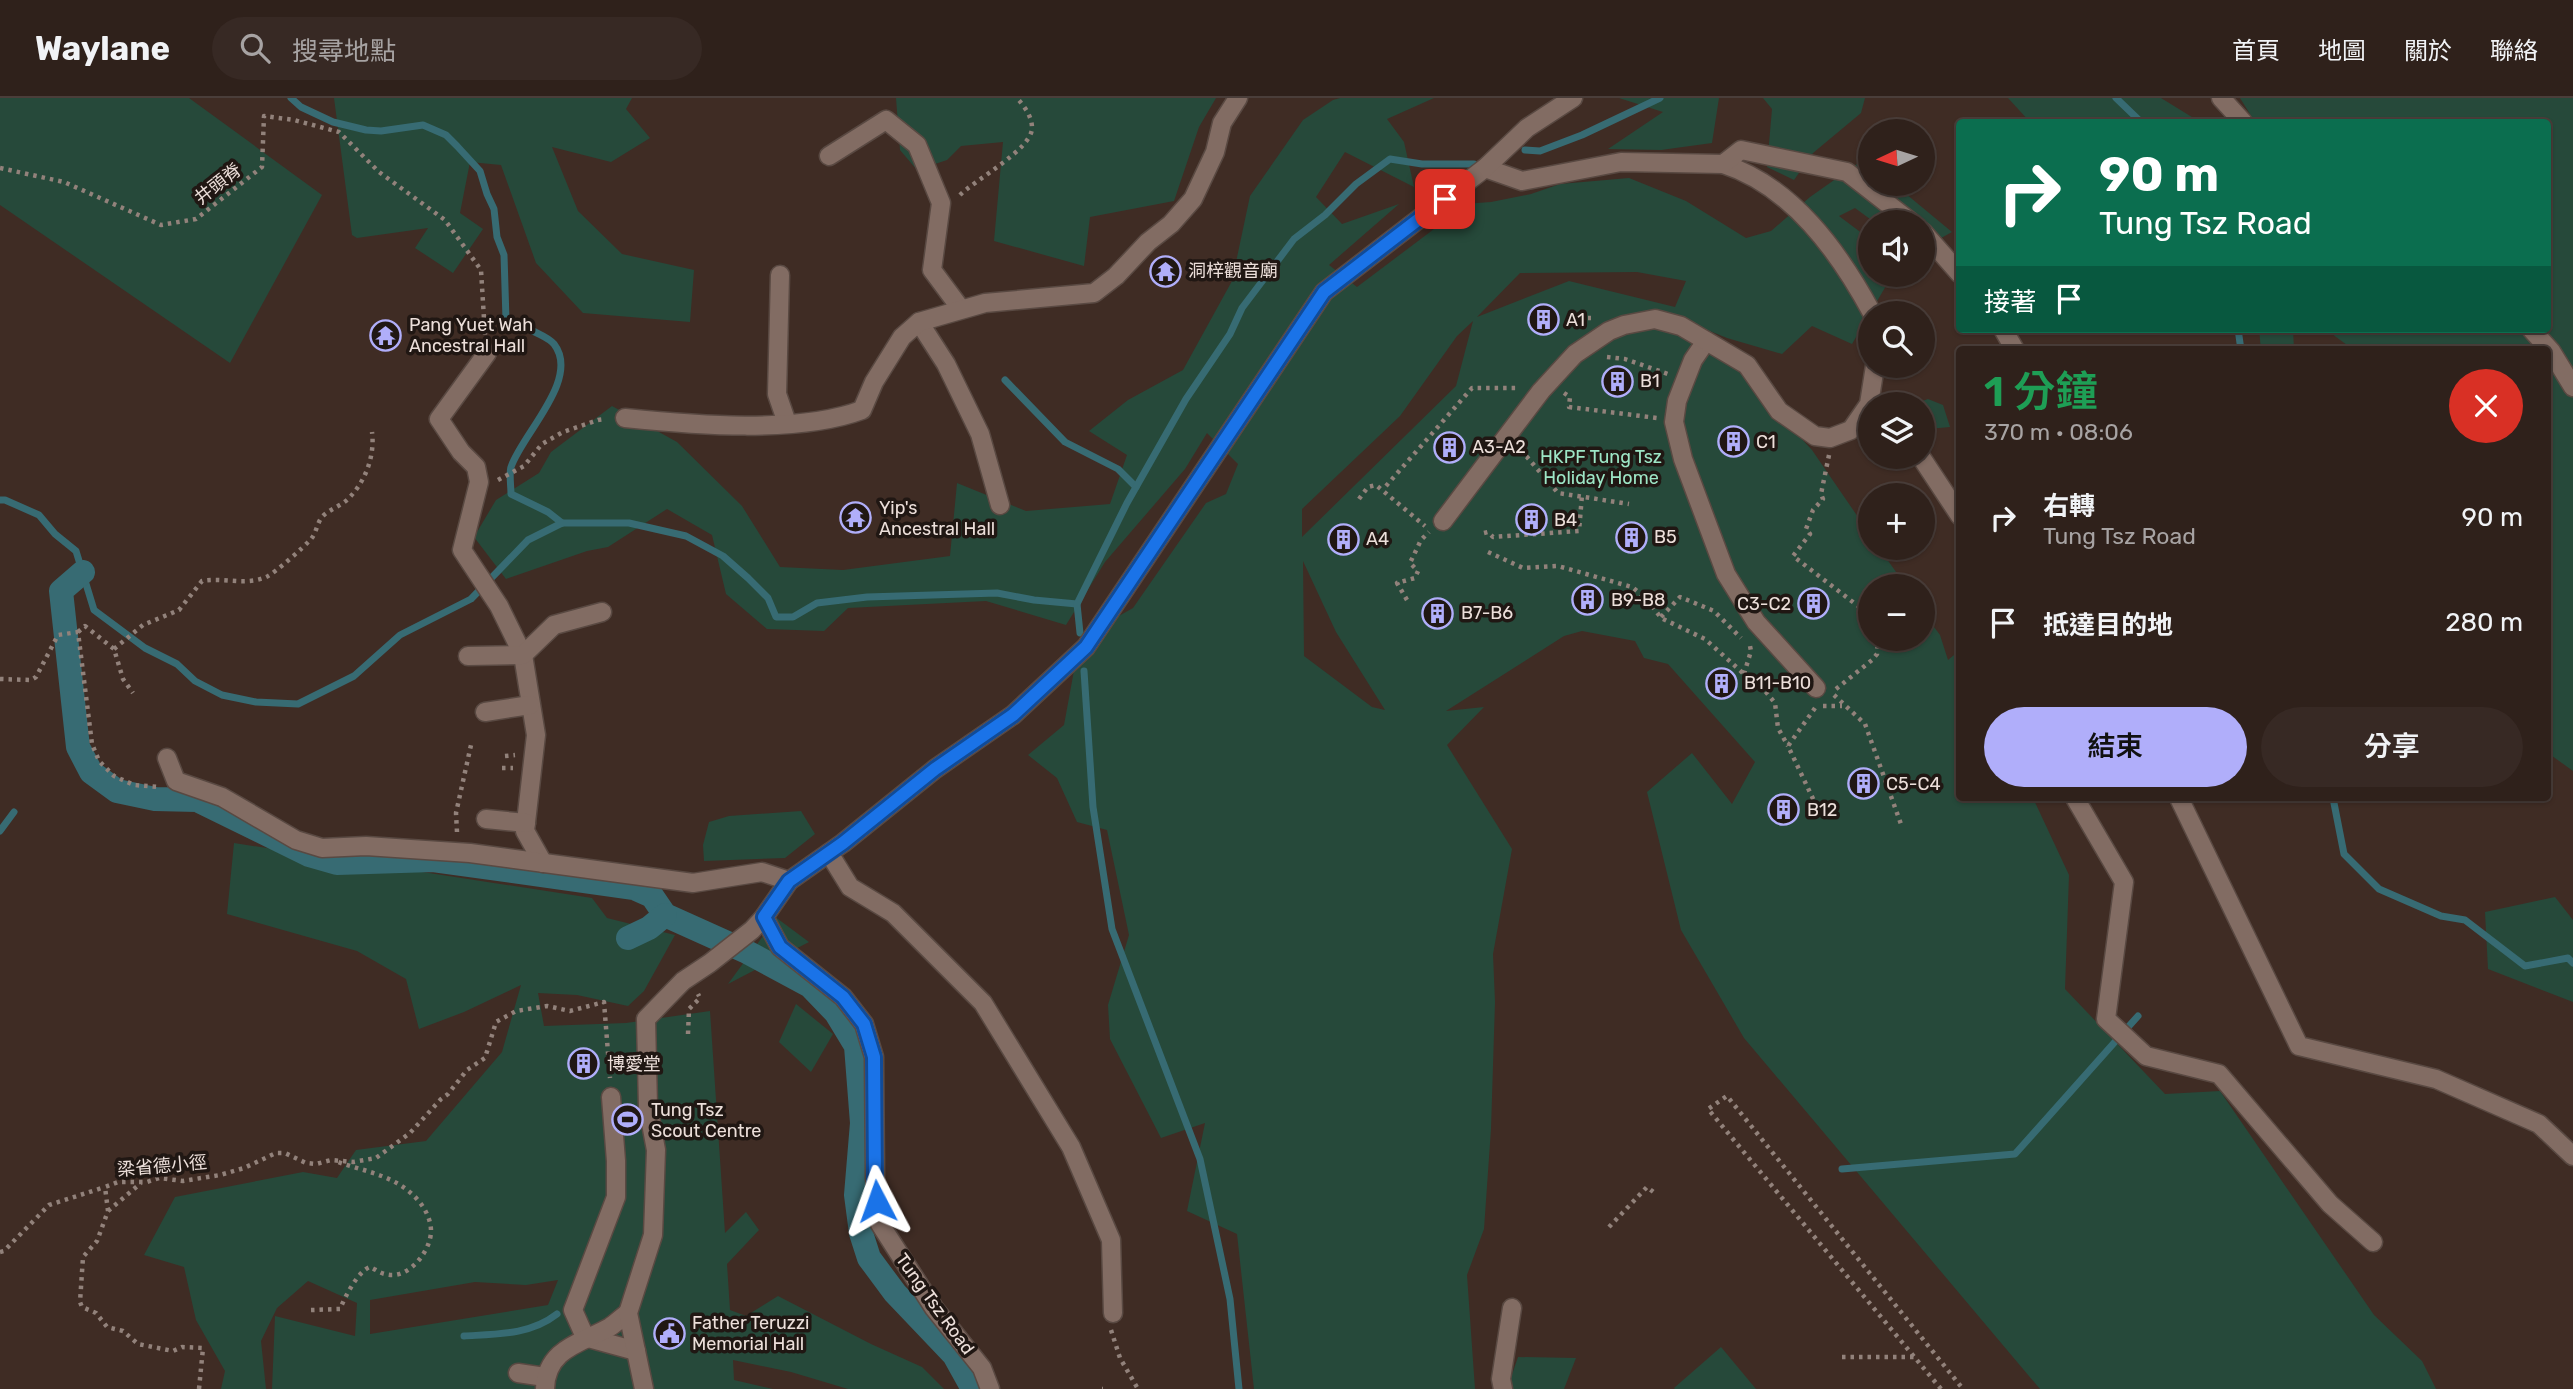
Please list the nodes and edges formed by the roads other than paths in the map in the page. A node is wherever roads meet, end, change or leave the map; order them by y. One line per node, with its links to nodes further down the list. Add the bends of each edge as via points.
1 (1238, 98): 13 (street, via 1222,123 1215,152 1193,199 1094,293)
2 (1571, 98): 7 (street, via 1527,128)
3 (2221, 98): 4 (street)
4 (2240, 119)
5 (829, 156): 13 (street, via 886,120 917,145 941,203 932,270)
6 (1723, 164): 7 (street, via 1621,162 1522,181); 8 (street, via 1741,150 1847,172); 12 (street, via 1770,187 1811,222)
7 (1485, 168): 39 (street, via 1324,292 1086,647 1013,715 935,769)
8 (1896, 210)
9 (1935, 246): 10 (street)
10 (1956, 269)
11 (780, 275): 23 (street, via 777,394)
12 (1866, 301)
13 (961, 309): 14 (street)
14 (919, 322): 23 (street, via 902,337 862,410 839,418); 25 (street, via 981,434)
15 (2535, 333): 17 (street)
16 (1706, 341): 22 (street, via 1747,365 1779,411 1815,436 1830,438 1851,430); 27 (street, via 1655,318 1617,328 1576,354); 31 (street, via 1693,359 1676,401 1674,422 1683,459 1726,574 1756,622)
17 (2547, 346)
18 (2551, 350): 20 (street)
19 (486, 353): 29 (street, via 439,419 476,467 479,482 462,550 499,606)
20 (2573, 387)
21 (625, 418): 23 (street, via 688,425)
22 (1858, 421)
23 (787, 423)
24 (1929, 469): 26 (street)
25 (1000, 505)
26 (1956, 510)
27 (1435, 524)
28 (602, 612): 29 (street, via 554,625)
29 (523, 655): 30 (street); 32 (street)
30 (468, 656)
31 (1823, 693)
32 (530, 705): 33 (street); 38 (street, via 536,735)
33 (485, 712)
34 (167, 758): 40 (street, via 176,781 222,797 296,840 322,848 470,853)
35 (2078, 801): 45 (street, via 2124,883 2106,1019 2146,1056 2219,1074 2330,1204)
36 (2180, 801): 44 (street, via 2299,1046 2436,1079 2539,1124)
37 (486, 819): 38 (street)
38 (526, 824): 40 (street, via 525,831)
39 (829, 853): 41 (street); 48 (street, via 850,887 892,913 990,1014 1071,1147 1111,1240)
40 (543, 863): 41 (street, via 693,883 762,872)
41 (789, 881): 42 (street)
42 (758, 923): 47 (street, via 683,981 646,1019 648,1107 656,1150 653,1235); 54 (street, Tung Tsz Road, via 780,947 843,997 864,1024 874,1057 880,1224 934,1308 982,1368)
43 (611, 1097): 49 (street, via 617,1197 573,1310)
44 (2573, 1156)
45 (2373, 1242)
46 (1512, 1308): 55 (street)
47 (628, 1313): 49 (street); 50 (street)
48 (1113, 1313)
49 (585, 1337): 50 (street); 52 (street, via 564,1349)
50 (636, 1351): 53 (street)
51 (518, 1373): 52 (street)
52 (545, 1383)
53 (644, 1389)
54 (990, 1389)
55 (1503, 1389)

